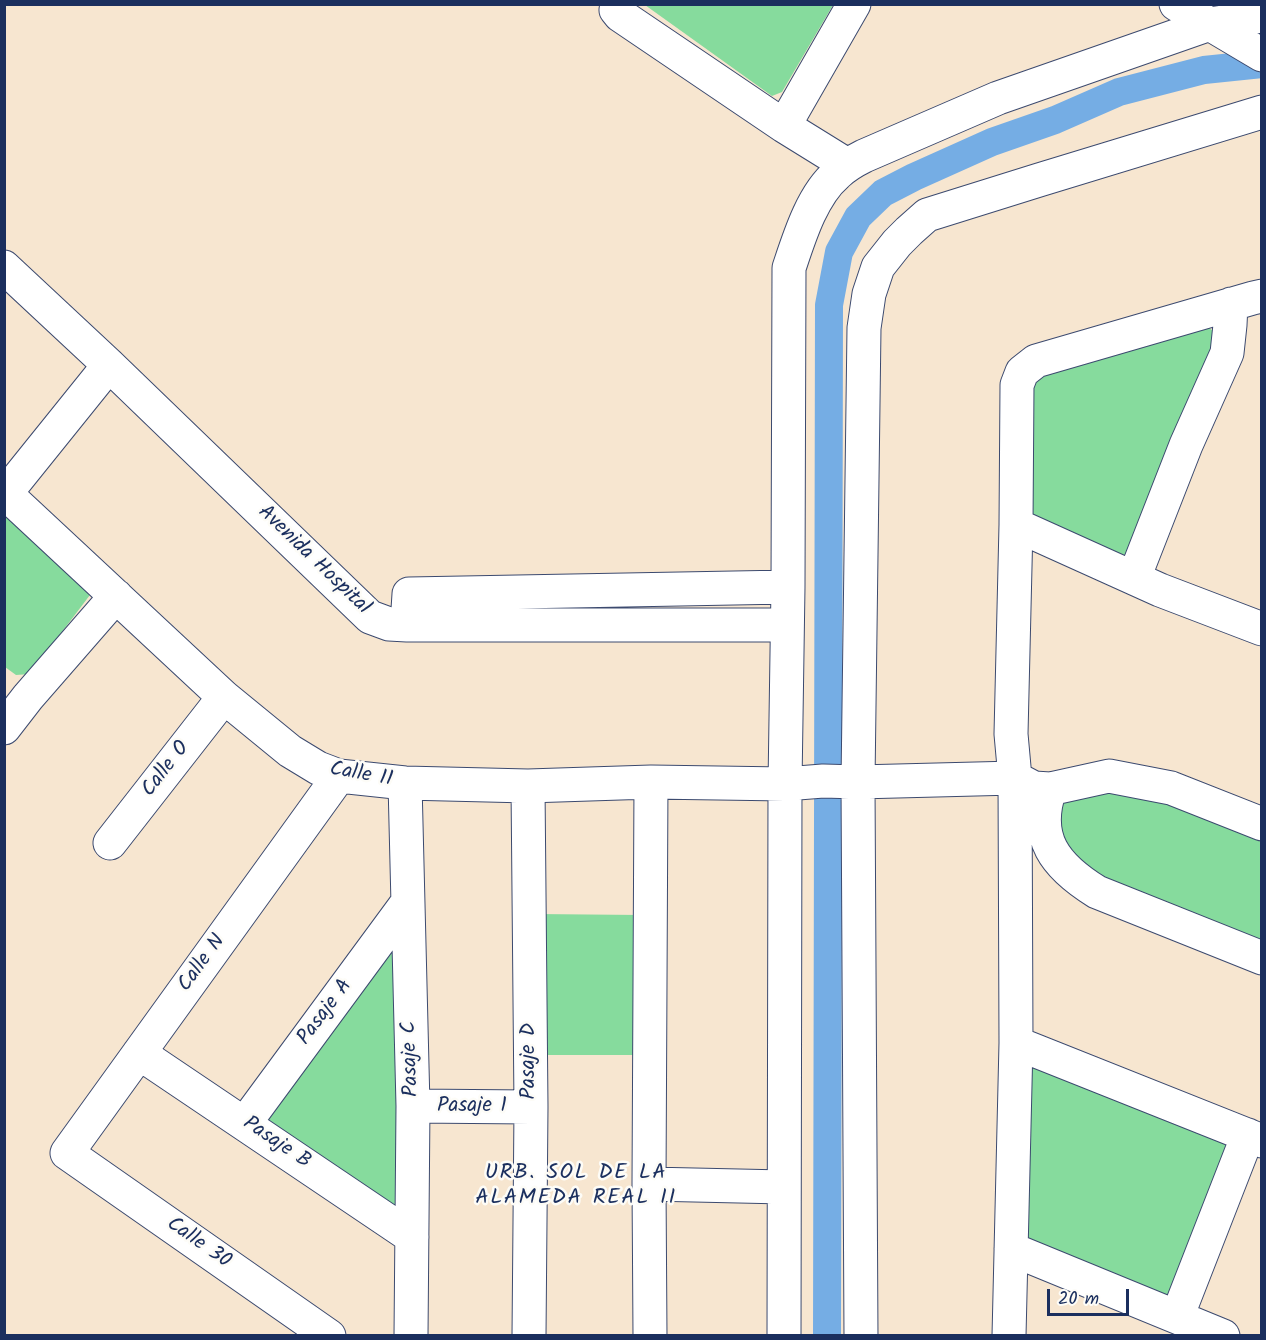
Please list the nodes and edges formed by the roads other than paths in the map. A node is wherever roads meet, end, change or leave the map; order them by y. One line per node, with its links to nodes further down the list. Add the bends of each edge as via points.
1 (617, 4): 8 (street, via 620,15)
2 (854, 4): 8 (street)
3 (1176, 4): 5 (street)
4 (1262, 16): 5 (street)
5 (1210, 24): 6 (street); 9 (street, via 998,98)
6 (1262, 55)
7 (1262, 112): 26 (street, via 927,215 878,267 864,328)
8 (784, 126): 9 (street)
9 (847, 165): 16 (street, via 823,191 804,223 789,268)
10 (4, 267): 12 (street, Avenida Hospital)
11 (1246, 300): 14 (street, via 1036,361 1022,372 1017,385); 15 (street, via 1230,325 1227,353 1185,446)
12 (109, 365): 13 (street); 18 (street, Avenida Hospital, via 370,617 389,624)
13 (5, 493): 17 (street, Calle 11)
14 (1016, 525): 15 (street); 25 (street, via 1011,734)
15 (1134, 578): 20 (street)
16 (788, 587): 18 (street, Avenida Hospital); 19 (street)
17 (116, 596): 21 (street); 22 (street, Calle 11)
18 (408, 610): 19 (street, Avenida Hospital)
19 (787, 625): 29 (street)
20 (1262, 628)
21 (16, 689): 23 (street)
22 (224, 697): 24 (street, Calle 11, via 290,751); 33 (street, Calle O)
23 (4, 728)
24 (339, 776): 28 (street, Calle 11); 39 (street, Calle N)
25 (1015, 777): 26 (street, Calle 11); 31 (street, via 1034,788); 35 (street)
26 (839, 781): 29 (street, Calle 11); 55 (street)
27 (651, 782): 29 (street, Calle 11); 30 (street, Calle 11); 45 (street)
28 (405, 783): 30 (street, Calle 11); 36 (street, Pasaje C)
29 (785, 784): 46 (street)
30 (528, 786): 41 (street, Pasaje D)
31 (1050, 789): 32 (street, via 1109,776 1171,788); 34 (street, via 1044,828)
32 (1262, 824)
33 (110, 843)
34 (1055, 856): 35 (street); 37 (street, via 1097,892)
35 (1015, 858): 38 (street)
36 (407, 903): 40 (street, Pasaje C); 42 (street, Pasaje A)
37 (1262, 958)
38 (1016, 1043): 43 (street); 48 (street)
39 (139, 1053): 42 (street, Pasaje B); 44 (street, Calle N)
40 (413, 1106): 41 (street, Pasaje 1); 47 (street, Pasaje C)
41 (531, 1107): 52 (street, Pasaje D)
42 (245, 1123): 47 (street, Pasaje B)
43 (1255, 1138): 49 (street)
44 (67, 1153): 50 (street, Calle 30)
45 (649, 1184): 46 (street); 53 (street)
46 (784, 1187): 54 (street)
47 (412, 1237): 51 (street, Pasaje C)
48 (1011, 1249): 49 (street); 56 (street)
49 (1178, 1317): 57 (street)
50 (329, 1335)
51 (411, 1335)
52 (529, 1335)
53 (650, 1335)
54 (784, 1335)
55 (861, 1335)
56 (1009, 1335)
57 (1223, 1335)

